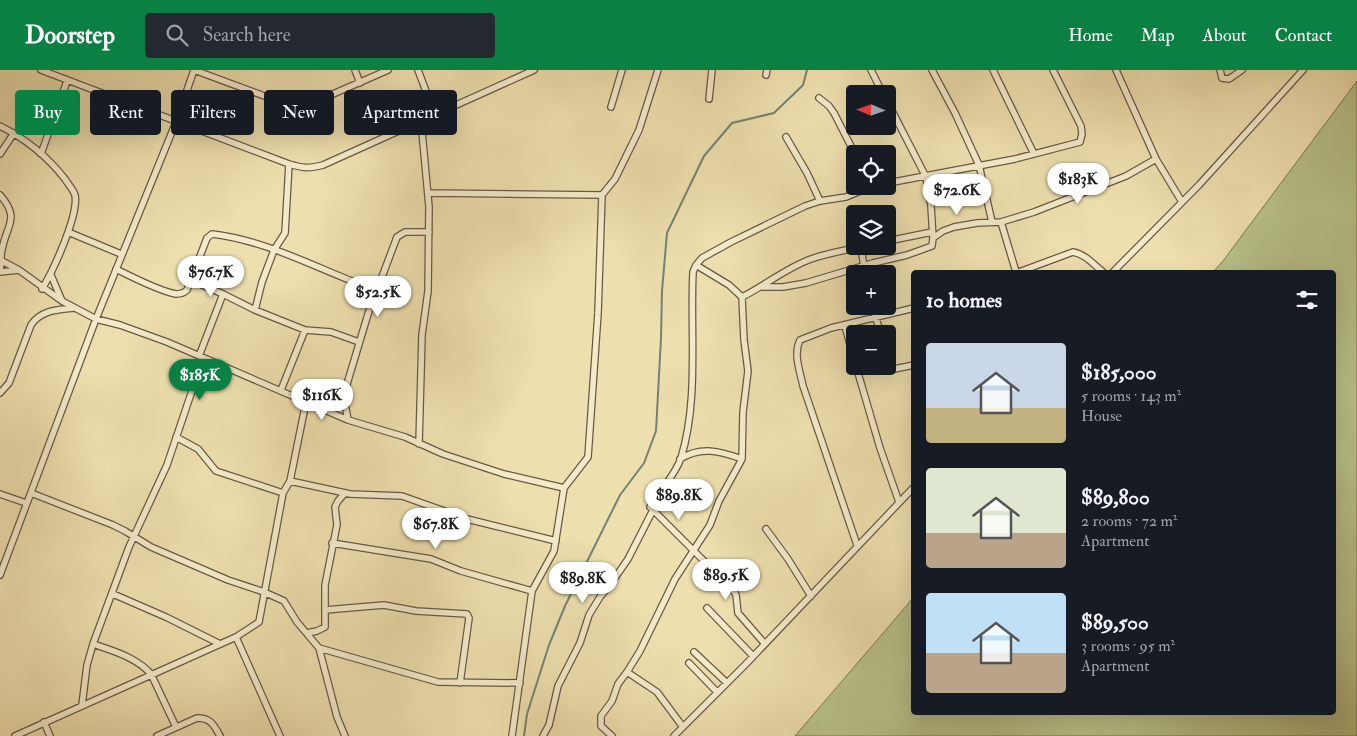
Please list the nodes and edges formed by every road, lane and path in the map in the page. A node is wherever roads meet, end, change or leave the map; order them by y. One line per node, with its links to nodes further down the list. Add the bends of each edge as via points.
1 (41, 70): 17 (street)
2 (355, 70): 18 (street)
3 (388, 70): 18 (street)
4 (418, 70): 22 (street)
5 (534, 70): 26 (street)
6 (622, 70): 27 (street)
7 (658, 70): 49 (street, via 639,130 615,180)
8 (712, 70): 25 (street)
9 (870, 70): 19 (street)
10 (932, 70): 43 (street)
11 (993, 70): 40 (street)
12 (1053, 70): 40 (street, via 1081,126 1082,138 1076,144)
13 (1116, 70): 41 (street)
14 (1220, 70): 15 (street, via 1222,78 1229,79)
15 (1242, 70)
16 (1303, 70): 51 (street)
17 (67, 81): 29 (street); 39 (street)
18 (360, 83): 23 (street, via 302,105 286,104)
19 (878, 85)
20 (187, 90): 21 (street, via 194,70)
21 (248, 90)
22 (426, 90)
23 (254, 92)
24 (819, 98): 37 (street, via 830,106)
25 (709, 99)
26 (457, 105)
27 (610, 107)
28 (896, 119): 44 (street)
29 (171, 120)
30 (0, 126): 31 (street)
31 (14, 133): 38 (street); 39 (street)
32 (171, 134): 60 (street)
33 (211, 135): 42 (street)
34 (390, 135): 42 (street, via 323,165 304,168)
35 (422, 135): 46 (street)
36 (786, 137): 50 (street)
37 (850, 145)
38 (0, 154)
39 (42, 154): 54 (street, via 74,194 76,202)
40 (1034, 154): 43 (street)
41 (1156, 159): 51 (street); 53 (street, via 1114,180)
42 (288, 164): 58 (street, via 285,233)
43 (979, 165): 44 (street); 52 (street)
44 (926, 177): 45 (street); 56 (street)
45 (896, 182)
46 (428, 193): 49 (street); 55 (street)
47 (0, 195): 61 (street, via 7,203 12,218 2,249)
48 (851, 195): 50 (street)
49 (602, 196): 103 (street, via 588,457)
50 (820, 201): 62 (street, via 731,242 702,258)
51 (1182, 202): 69 (street)
52 (992, 222): 53 (street); 56 (street, via 954,227)
53 (1000, 222): 66 (street)
54 (68, 232): 60 (street); 72 (street)
55 (429, 232): 76 (street, via 404,232 397,236); 99 (street)
56 (933, 235): 57 (street); 63 (street, via 929,249)
57 (896, 240)
58 (274, 250): 73 (street, via 231,236 209,235); 76 (street); 82 (street)
59 (846, 251): 74 (street, via 812,258)
60 (122, 254): 64 (street)
61 (2, 261): 65 (street); 70 (street)
62 (696, 265): 78 (street); 100 (street, via 692,289 690,410)
63 (867, 265)
64 (116, 269): 73 (street, via 178,294 187,290); 84 (street)
65 (18, 270): 70 (street); 75 (street)
66 (1017, 270)
67 (1024, 270): 68 (street, via 1073,252)
68 (1101, 270)
69 (1115, 270)
70 (0, 271)
71 (846, 271): 74 (street, via 806,283)
72 (51, 275): 75 (street); 79 (street)
73 (191, 280): 77 (street)
74 (762, 287): 78 (street)
75 (42, 288): 79 (street)
76 (378, 291): 89 (street)
77 (223, 294): 82 (street); 90 (street)
78 (742, 297): 101 (street, via 748,371)
79 (62, 301): 80 (street)
80 (74, 308): 84 (street); 95 (street, via 45,312 36,317 10,383)
81 (911, 309): 83 (street)
82 (255, 310): 87 (street)
83 (876, 317): 85 (street); 86 (street)
84 (96, 319): 90 (street, via 167,342); 105 (street)
85 (878, 325)
86 (844, 326): 88 (street); 116 (street, via 806,337 798,344 797,355 803,386)
87 (305, 330): 89 (street, via 332,332); 94 (street)
88 (846, 333)
89 (359, 342): 97 (street, via 345,396)
90 (201, 357): 94 (street); 98 (street)
91 (911, 366): 92 (street)
92 (896, 369)
93 (859, 375): 109 (street)
94 (281, 390): 96 (street)
95 (0, 393)
96 (306, 402): 97 (street); 102 (street)
97 (348, 420): 99 (street)
98 (176, 437): 106 (street, via 198,450 216,471); 113 (street)
99 (418, 444): 103 (street, via 504,474)
100 (680, 459): 101 (street, via 692,452 705,451); 111 (street, via 650,507)
101 (742, 459): 117 (street, via 710,525)
102 (290, 481): 106 (street); 107 (street)
103 (564, 488): 114 (street)
104 (911, 490): 109 (street)
105 (30, 493): 110 (street); 113 (street)
106 (283, 493): 120 (street)
107 (345, 493): 114 (street, via 402,496 467,519); 115 (street, via 335,508 337,525)
108 (0, 494): 110 (street)
109 (899, 502): 116 (street)
110 (26, 503): 118 (street)
111 (653, 510): 117 (street); 151 (street, via 628,559 589,615 580,643 558,686)
112 (766, 529): 122 (street)
113 (135, 537): 120 (street, via 166,554); 121 (street)
114 (556, 541): 119 (street, via 547,566)
115 (332, 543): 119 (street, via 431,559); 124 (street, via 325,585)
116 (857, 545): 122 (street)
117 (693, 550): 129 (street, via 733,590 738,612); 134 (street)
118 (0, 576)
119 (532, 591): 137 (street)
120 (264, 592): 125 (street, via 284,601); 126 (street, via 259,622)
121 (113, 594): 127 (street); 128 (street)
122 (811, 596): 129 (street)
123 (707, 608): 132 (street)
124 (325, 610): 125 (street, via 325,627); 136 (street, via 384,605 416,611 467,614)
125 (307, 633): 130 (street)
126 (236, 637): 128 (street); 148 (street)
127 (93, 644): 135 (street, via 137,662); 140 (street)
128 (220, 644): 135 (street)
129 (765, 644): 132 (street)
130 (319, 648): 136 (street, via 419,678); 149 (street)
131 (694, 652): 138 (street)
132 (753, 656): 138 (street)
133 (689, 663): 139 (street)
134 (627, 672): 143 (street, via 657,692); 152 (street, via 601,716 601,726)
135 (151, 674): 140 (street); 142 (street)
136 (460, 683): 137 (street)
137 (520, 683): 150 (street)
138 (726, 683): 139 (street)
139 (717, 692): 143 (street)
140 (82, 705): 141 (street)
141 (44, 722): 144 (street); 145 (street)
142 (176, 727): 146 (street); 147 (street, via 204,718 211,721)
143 (683, 727): 153 (street)
144 (15, 736)
145 (50, 736)
146 (157, 736)
147 (220, 736)
148 (280, 736)
149 (345, 736)
150 (512, 736)
151 (543, 736)
152 (612, 736)
153 (674, 736)

